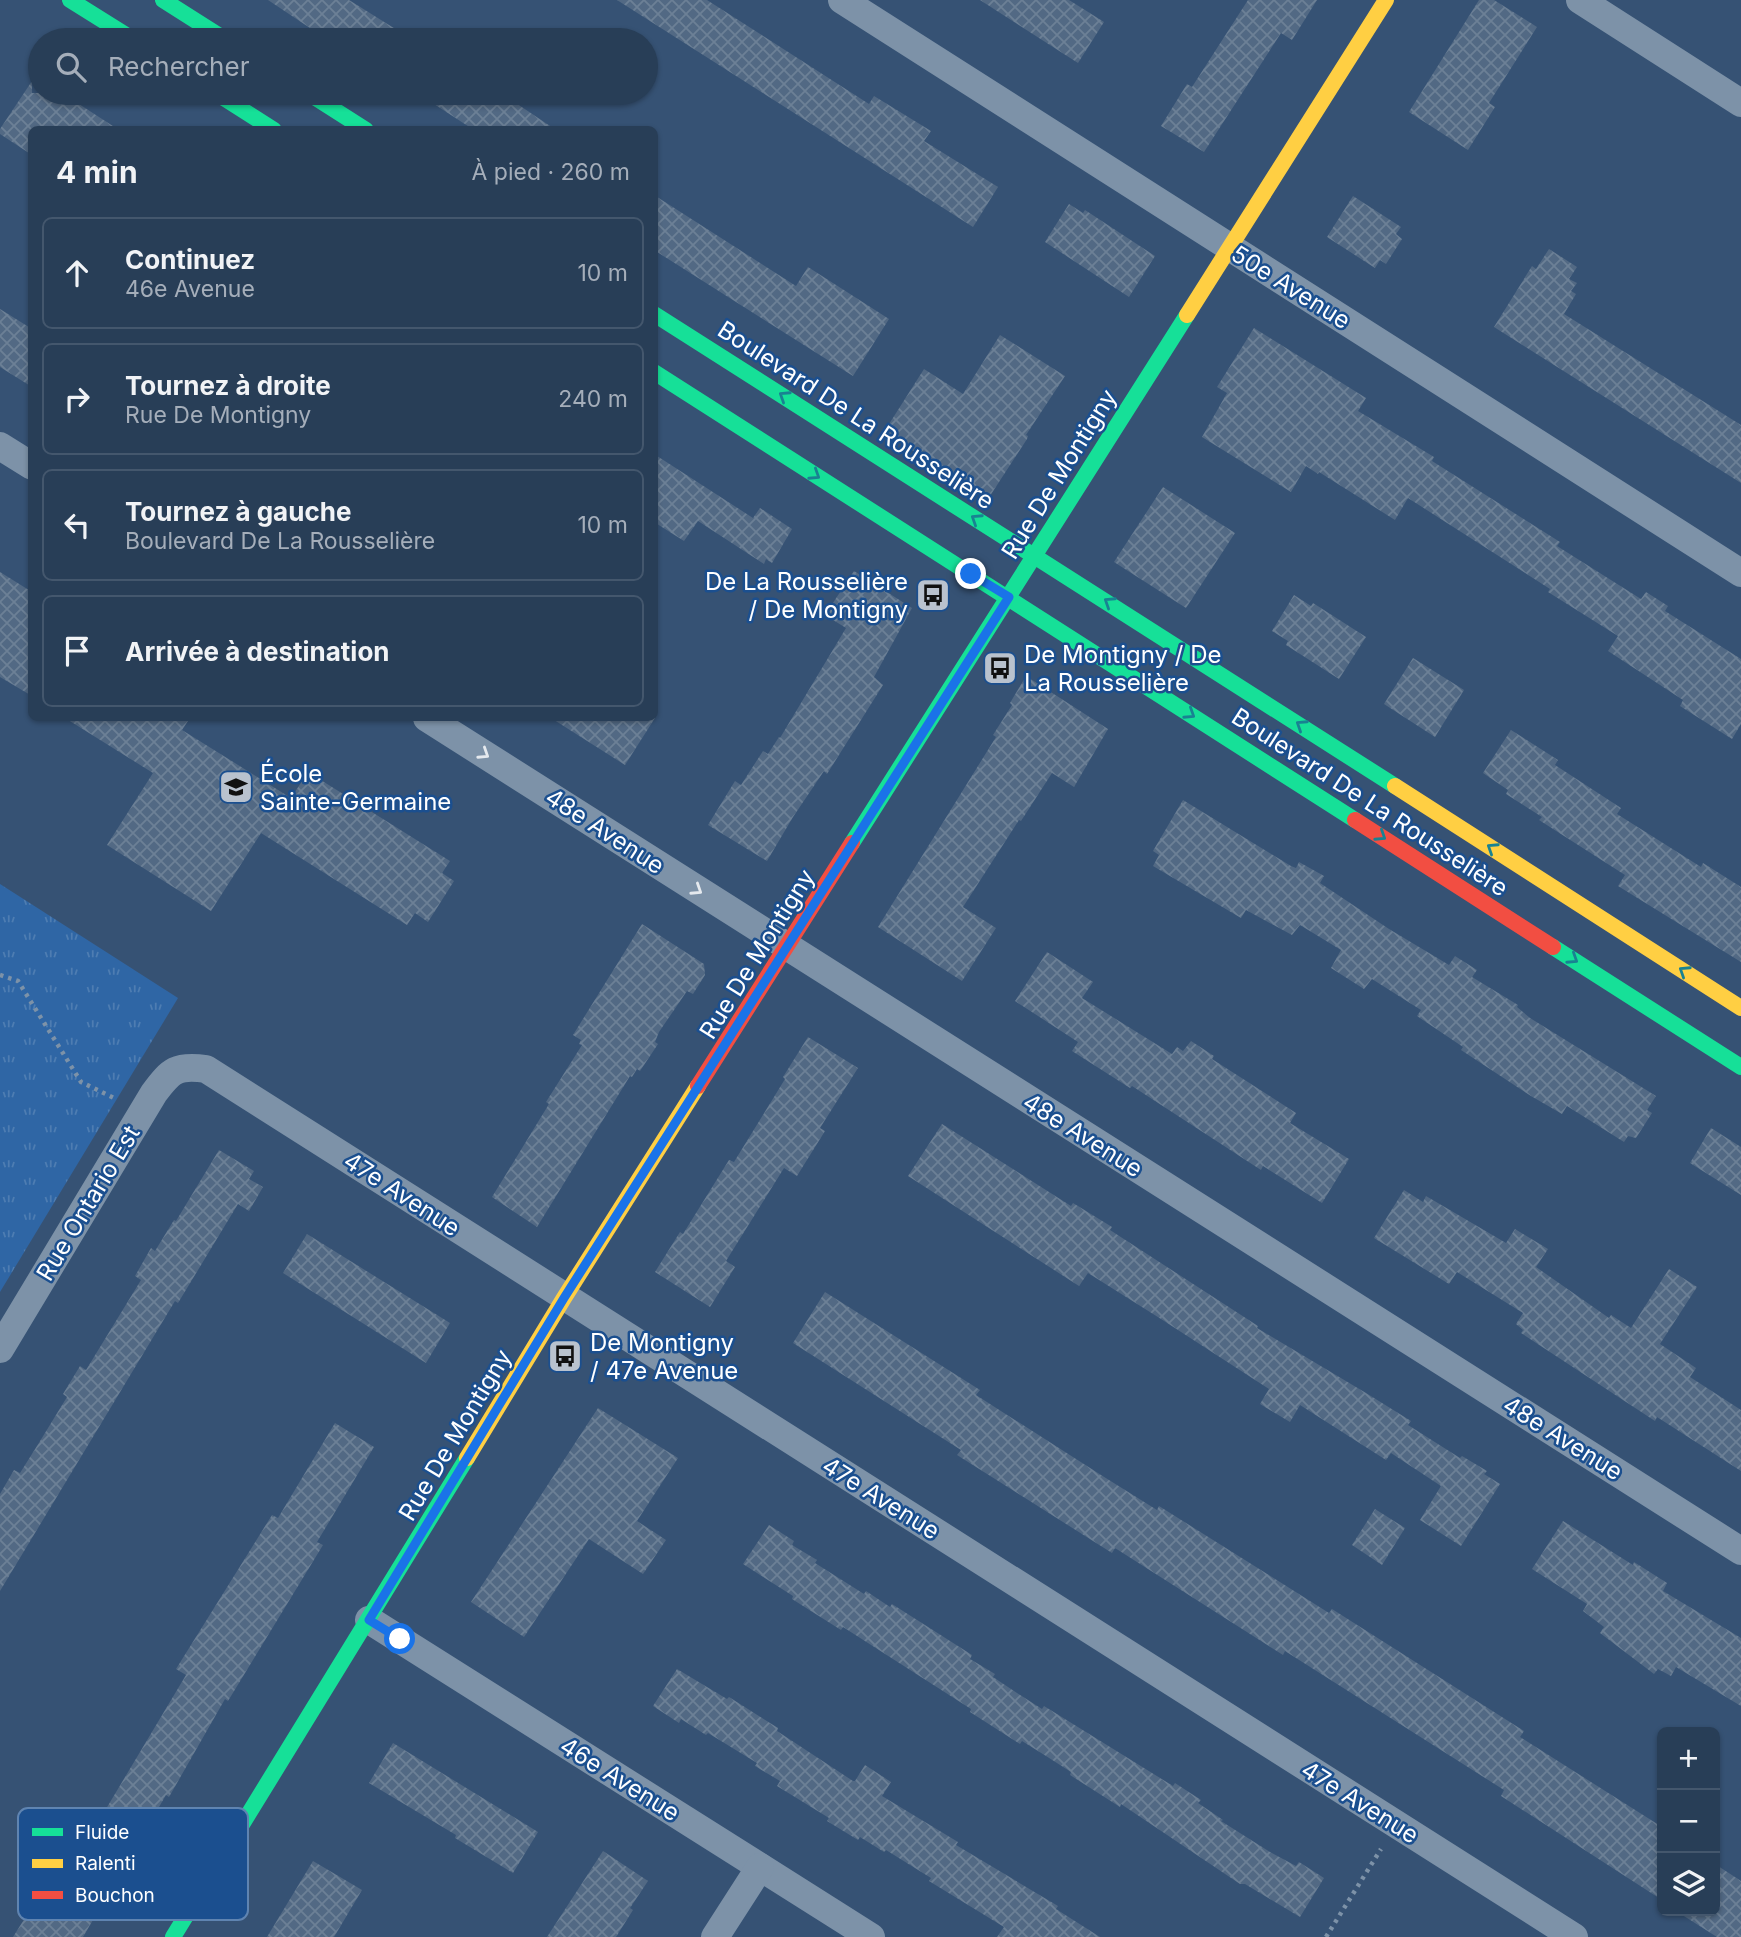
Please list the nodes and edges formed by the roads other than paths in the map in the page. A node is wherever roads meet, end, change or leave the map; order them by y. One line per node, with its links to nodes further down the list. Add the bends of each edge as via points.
1 (70, 0): 6 (street)
2 (163, 0): 7 (street)
3 (842, 0): 13 (street, 50e Avenue)
4 (1386, 0): 13 (street, Rue De Montigny)
5 (1580, 0): 8 (street)
6 (115, 28)
7 (207, 28)
8 (1741, 103)
9 (235, 105): 11 (street)
10 (327, 105): 12 (street)
11 (268, 126)
12 (360, 126)
13 (1229, 248): 18 (street, Rue De Montigny); 19 (street, 50e Avenue)
14 (658, 317): 18 (street, Boulevard De La Rousselière, one-way to 14)
15 (658, 375): 20 (street, Boulevard De La Rousselière, one-way to 20)
16 (0, 446): 17 (street)
17 (28, 464)
18 (1033, 556): 20 (street, Rue De Montigny); 23 (street, Boulevard De La Rousselière, one-way to 18)
19 (1741, 573)
20 (1009, 597): 22 (street, Rue De Montigny); 25 (street, Boulevard De La Rousselière, one-way to 25)
21 (432, 721): 22 (street, 48e Avenue, one-way to 22)
22 (788, 948): 26 (street, Rue De Montigny); 28 (street, 48e Avenue)
23 (1741, 1008)
24 (186, 1066): 26 (street, 47e Avenue, via 206,1069 226,1081); 27 (street, Rue Ontario Est, via 168,1074 143,1111)
25 (1741, 1067)
26 (564, 1298): 29 (street, Rue De Montigny); 36 (street, 47e Avenue)
27 (0, 1349)
28 (1741, 1551)
29 (369, 1620): 30 (street, Rue De Montigny); 31 (street, 46e Avenue)
30 (248, 1816)
31 (760, 1867): 34 (street); 35 (street, 46e Avenue)
32 (184, 1920): 33 (street, Rue De Montigny)
33 (173, 1937)
34 (715, 1937)
35 (871, 1937)
36 (1574, 1937)

